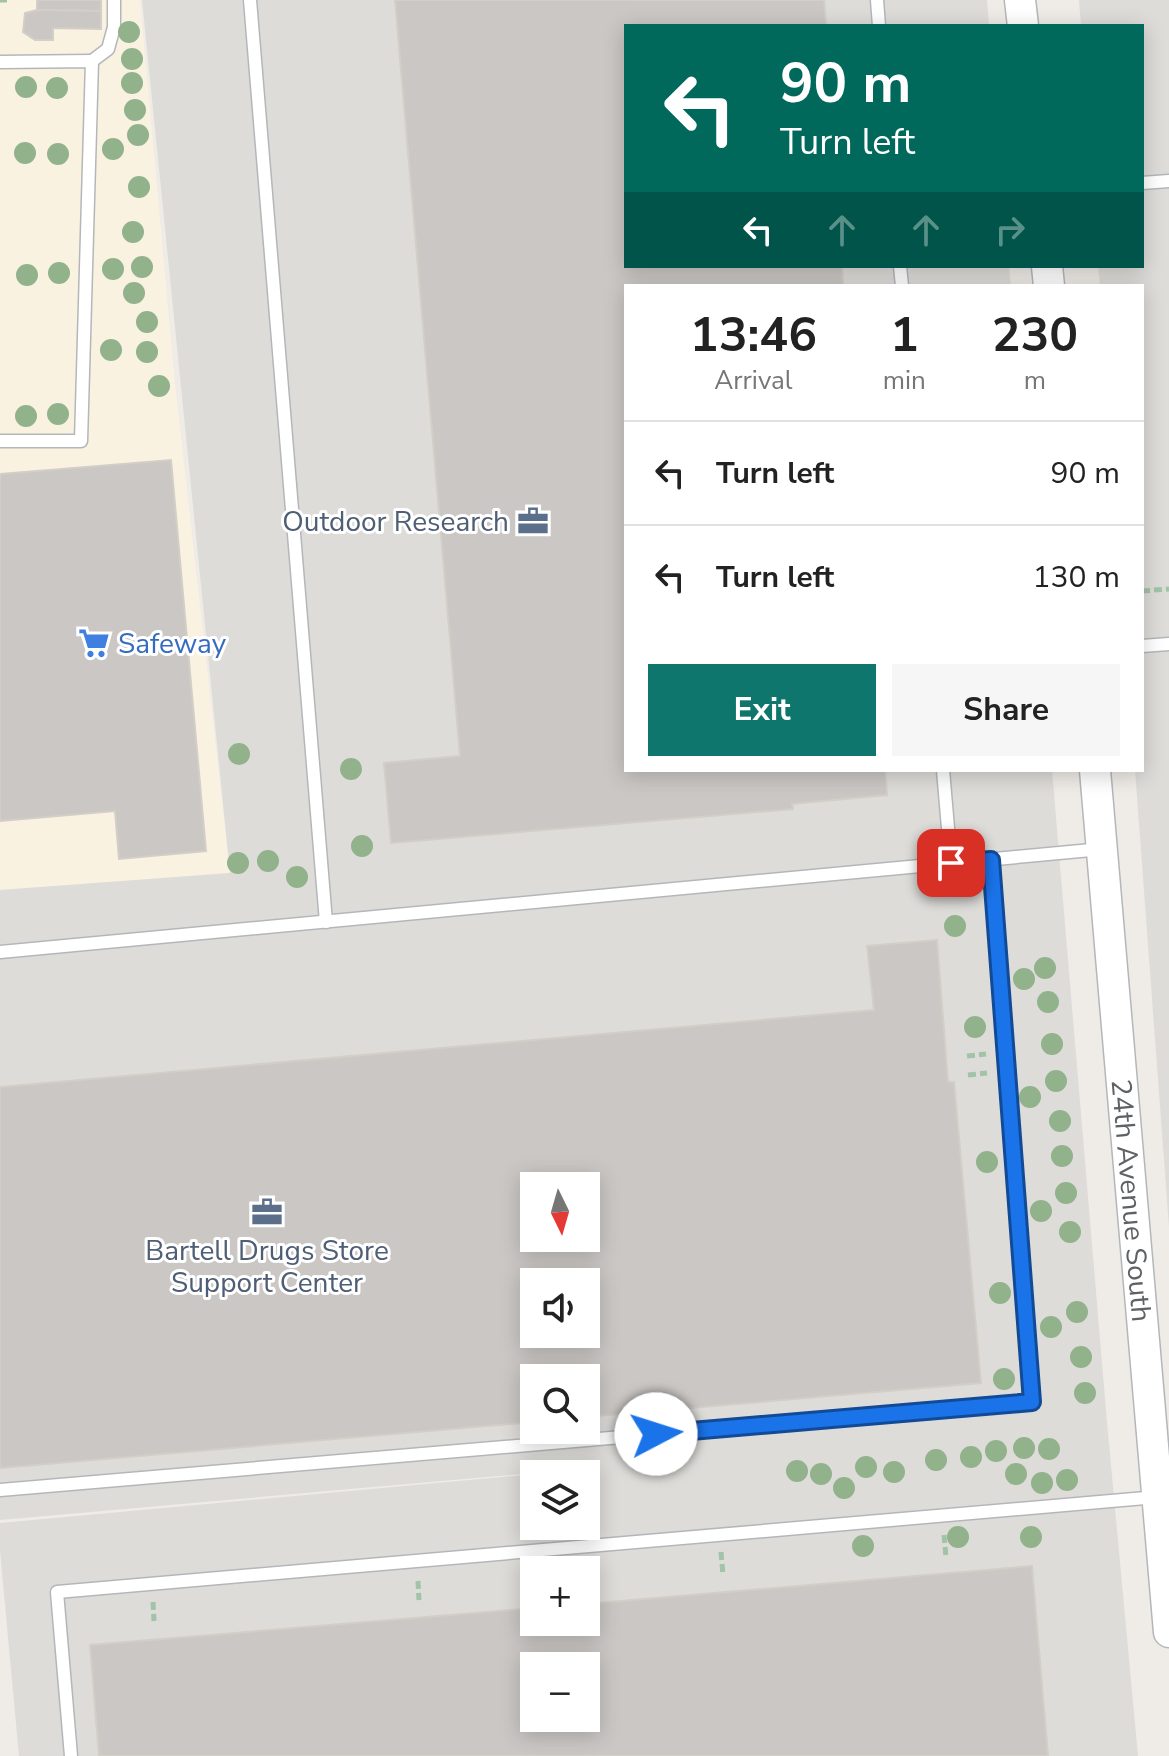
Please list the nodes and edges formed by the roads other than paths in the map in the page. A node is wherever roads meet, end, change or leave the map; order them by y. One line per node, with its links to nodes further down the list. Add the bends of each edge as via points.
1 (114, 0): 7 (lane, via 108,49)
2 (250, 0): 19 (lane)
3 (877, 0): 5 (lane)
4 (1020, 0): 6 (street)
5 (879, 24)
6 (1023, 24)
7 (92, 61): 8 (lane); 11 (lane, via 81,441)
8 (0, 62)
9 (1169, 181): 10 (lane)
10 (1144, 183)
11 (0, 441)
12 (1169, 644): 13 (lane)
13 (1144, 646)
14 (943, 772): 18 (lane)
15 (1095, 772): 16 (street, 24th Avenue South)
16 (1102, 849): 17 (lane); 22 (street, 24th Avenue South)
17 (991, 860): 18 (lane); 21 (lane, via 1032,1402)
18 (951, 863): 19 (lane)
19 (326, 922): 20 (lane)
20 (0, 952)
21 (0, 1490)
22 (1157, 1497): 23 (street, 24th Avenue South); 24 (lane, via 57,1592)
23 (1169, 1632)
24 (71, 1756)

